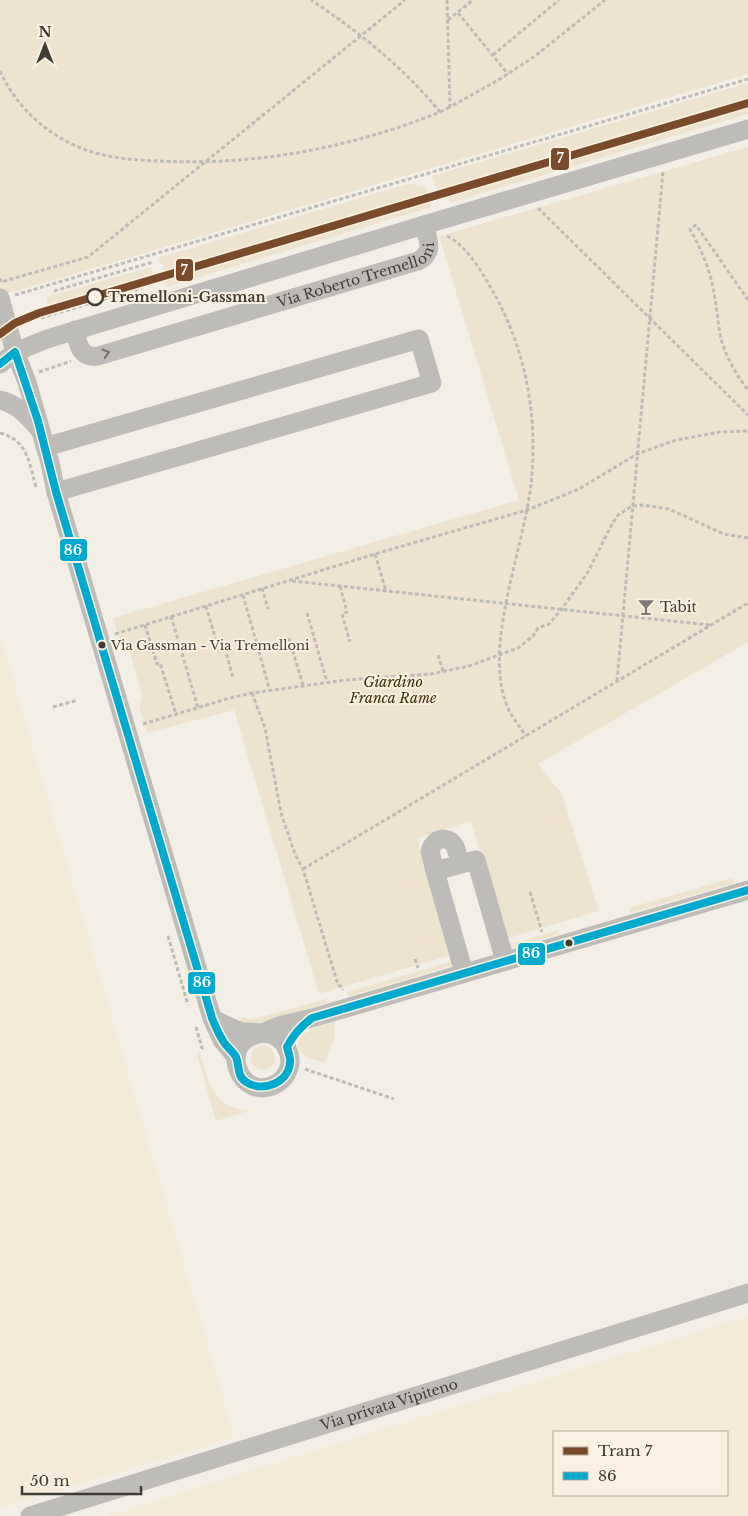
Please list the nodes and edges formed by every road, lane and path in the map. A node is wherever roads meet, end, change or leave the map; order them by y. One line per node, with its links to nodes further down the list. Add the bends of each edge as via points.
1 (311, 0): 9 (path)
2 (405, 0): 9 (path)
3 (446, 0): 8 (path)
4 (473, 0): 7 (path)
5 (559, 0): 10 (path)
6 (605, 0): 12 (path)
7 (458, 13): 8 (path); 10 (path)
8 (447, 20): 14 (path)
9 (360, 35): 15 (path, via 414,82); 17 (path)
10 (493, 55): 12 (path)
11 (0, 71): 17 (path, via 27,111 50,132 71,144 128,159)
12 (508, 74): 14 (path)
13 (748, 79): 24 (path)
14 (450, 107): 15 (path)
15 (440, 112): 17 (path, via 384,133 326,148 266,157)
16 (748, 129): 20 (street, Via Roberto Tremelloni)
17 (205, 161): 24 (path, via 88,257)
18 (663, 169): 28 (path)
19 (536, 206): 28 (path)
20 (424, 225): 29 (street, Via Roberto Tremelloni); 31 (street, Via Roberto Tremelloni, one-way to 20, via 113,352 418,261 429,250)
21 (442, 234): 44 (path, via 452,238 466,251 486,279 504,311 526,373 533,435)
22 (152, 262): 25 (path)
23 (142, 288): 27 (path)
24 (0, 289): 30 (street)
25 (54, 290)
26 (748, 300): 34 (path, via 696,225 690,229 710,274 722,341)
27 (41, 318)
28 (649, 319): 36 (path); 40 (path)
29 (75, 330): 30 (street, Via Roberto Tremelloni); 31 (street, via 80,348)
30 (15, 352): 32 (street, Via Roberto Tremelloni); 39 (street)
31 (89, 356): 33 (path)
32 (0, 364)
33 (34, 373)
34 (748, 390)
35 (0, 400): 39 (street, via 18,408 31,420)
36 (748, 415)
37 (748, 431): 40 (path, via 676,440)
38 (0, 433): 41 (path, via 10,435 21,444)
39 (43, 439): 42 (street); 42 (street, via 419,339 432,383)
40 (637, 454): 43 (path); 44 (path, via 579,489)
41 (30, 468)
42 (56, 492): 93 (street)
43 (632, 506): 45 (path, via 642,504 669,509 724,534); 56 (path, via 618,514 588,572); 59 (path)
44 (528, 510): 46 (path); 53 (path)
45 (748, 538)
46 (375, 554): 47 (path); 50 (path)
47 (289, 580): 48 (path); 49 (path)
48 (340, 586): 50 (path); 64 (path, via 347,612 342,614)
49 (262, 588): 51 (path); 55 (path)
50 (386, 591): 53 (path)
51 (243, 594): 54 (path); 72 (path)
52 (748, 603): 61 (path)
53 (506, 604): 56 (path); 66 (path)
54 (206, 606): 58 (path); 68 (path, via 219,651 225,649)
55 (268, 609)
56 (561, 610): 59 (path); 66 (path, via 549,624 538,628 518,648)
57 (307, 613): 70 (path)
58 (172, 616): 60 (path); 76 (path)
59 (622, 616): 61 (path); 69 (path)
60 (145, 625): 62 (path); 77 (path)
61 (710, 625): 69 (path)
62 (115, 634)
63 (289, 638): 71 (path)
64 (350, 642)
65 (438, 655): 67 (path)
66 (500, 656): 67 (path); 79 (path, via 504,699)
67 (443, 671): 70 (path)
68 (233, 677)
69 (617, 681): 79 (path)
70 (327, 683): 71 (path)
71 (303, 686): 72 (path)
72 (270, 690): 73 (path)
73 (252, 694): 76 (path); 81 (path, via 265,728 280,813)
74 (78, 700): 75 (path)
75 (53, 708)
76 (198, 708): 77 (path)
77 (176, 714): 78 (path)
78 (143, 724)
79 (526, 736): 81 (path)
80 (457, 852): 82 (street, via 455,844 448,840 434,843 430,851)
81 (303, 869): 92 (path, via 338,985)
82 (434, 871): 87 (street, via 476,860); 90 (street)
83 (748, 890): 87 (street)
84 (530, 892): 85 (path)
85 (542, 932)
86 (415, 959): 88 (path)
87 (505, 961): 90 (street)
88 (418, 968)
89 (178, 972): 91 (path)
90 (464, 973): 94 (street)
91 (183, 988)
92 (343, 990)
93 (212, 1018): 95 (street, via 236,1029); 96 (street, via 222,1040)
94 (312, 1018): 95 (street); 97 (street, via 293,1035)
95 (260, 1033): 96 (street, via 244,1041); 97 (street, via 280,1040)
96 (236, 1056): 97 (street, via 240,1075 257,1087 279,1082 286,1075)
97 (288, 1056): 98 (path, via 307,1070)
98 (394, 1099)
99 (748, 1293): 100 (street, Via privata Vipiteno)
100 (30, 1516)

